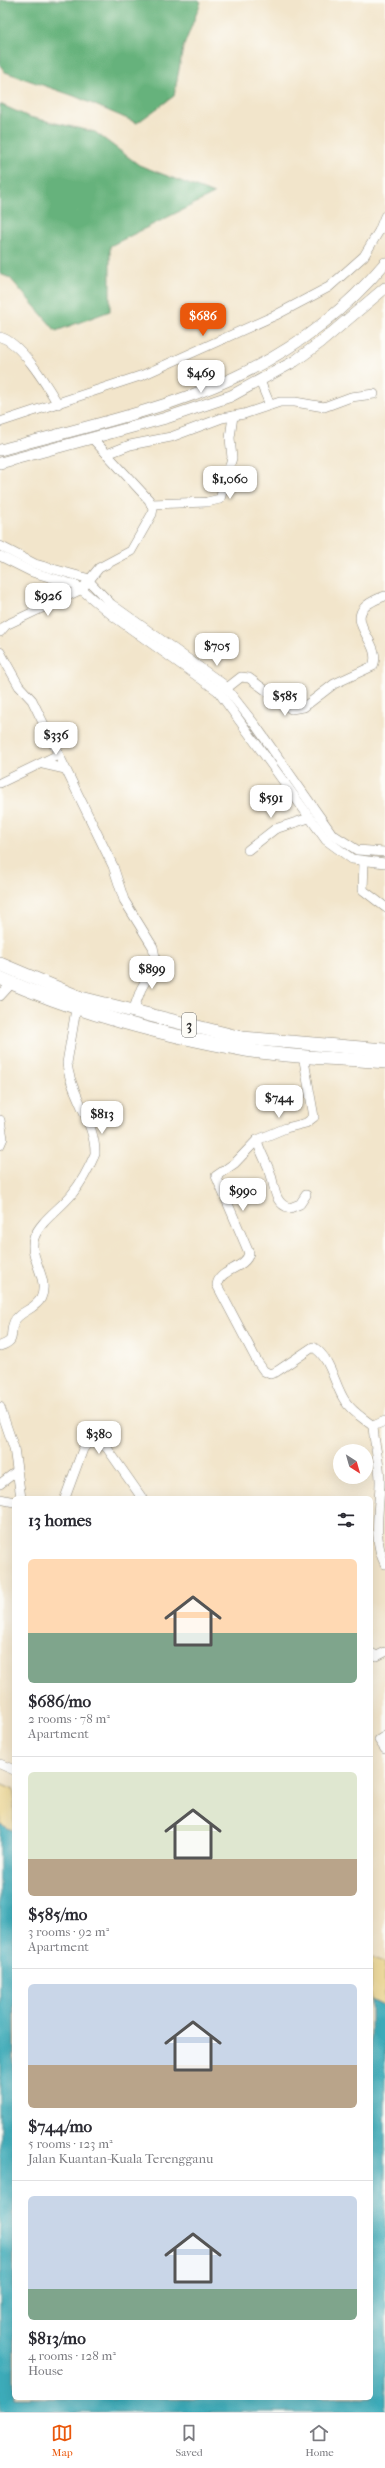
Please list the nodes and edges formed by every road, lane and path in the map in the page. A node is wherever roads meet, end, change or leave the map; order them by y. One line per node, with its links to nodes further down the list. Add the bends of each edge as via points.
1 (385, 216): 7 (street, via 364,256 329,287 269,318 143,375)
2 (385, 263): 12 (main road, via 348,302 310,333 249,372 169,404)
3 (385, 288): 5 (main road, via 321,342)
4 (0, 337): 7 (street, via 11,341 45,382)
5 (260, 381): 8 (street); 11 (main road, via 209,404)
6 (374, 394): 8 (street, via 351,397 324,407 295,402)
7 (58, 404): 10 (street)
8 (270, 405): 9 (street)
9 (232, 416): 13 (street, via 172,437 130,445); 15 (street, via 232,458 220,499 207,502)
10 (0, 422)
11 (92, 438): 13 (street); 14 (main road)
12 (0, 450)
13 (107, 454): 15 (street)
14 (0, 463)
15 (151, 504): 18 (street, via 152,514 136,545 125,556 99,568)
16 (0, 546): 18 (street, via 36,564 80,576)
17 (0, 556): 19 (street, via 32,572)
18 (89, 582): 19 (street); 23 (street, via 114,607)
19 (82, 589): 21 (street, via 6,624); 28 (street, via 113,616 218,691 279,772)
20 (385, 596): 23 (street, via 360,614 377,652 373,666 334,684 304,707 291,709 249,678 241,677)
21 (0, 632)
22 (0, 652): 24 (street, via 19,686 32,700)
23 (227, 688): 30 (street, via 329,831 357,850)
24 (58, 754): 25 (street); 26 (street)
25 (43, 764): 26 (street); 27 (street)
26 (65, 769): 38 (street, via 113,866 124,900 148,936 156,956 156,962 140,989)
27 (0, 783)
28 (309, 818): 29 (street, via 275,829); 31 (street, via 326,840 352,859)
29 (248, 850)
30 (385, 852)
31 (364, 862): 32 (street); 33 (street, via 363,890)
32 (385, 863)
33 (385, 907)
34 (0, 964): 38 (highway, 3, via 81,998)
35 (6, 980): 36 (street); 37 (highway, 3)
36 (0, 996)
37 (76, 1009): 40 (highway, 3, via 126,1025 247,1050); 46 (street, via 67,1063 68,1072 82,1104 95,1154 72,1195 37,1232 33,1245 41,1271 41,1297 13,1323 11,1340)
38 (133, 1011): 39 (highway, 3, via 242,1038)
39 (385, 1050)
40 (303, 1055): 41 (highway, 3); 43 (street, via 314,1117 306,1123)
41 (385, 1062)
42 (0, 1120): 44 (street, via 3,1138)
43 (257, 1140): 45 (street, via 278,1198 290,1208 300,1204); 49 (street, via 235,1163 216,1176 249,1252 245,1261 219,1278 217,1285 264,1371 270,1374 276,1372 313,1347 327,1363 345,1402)
44 (0, 1145)
45 (306, 1195)
46 (0, 1346)
47 (0, 1407): 50 (street, via 12,1438)
48 (385, 1421): 49 (street)
49 (373, 1426): 51 (street)
50 (17, 1471): 52 (street); 53 (street)
51 (382, 1481): 58 (street)
52 (0, 1484)
53 (21, 1496)
54 (65, 1496): 55 (street, via 83,1449 87,1444 97,1441 106,1448)
55 (141, 1496)
56 (0, 1499): 57 (street)
57 (12, 1502)
58 (374, 1528): 59 (street)
59 (385, 1562)
60 (385, 1652): 61 (street, via 377,1656)
61 (373, 1654)
62 (385, 1736): 63 (street, via 379,1740)
63 (385, 1749)
64 (0, 1764): 65 (street)
65 (12, 1769)

